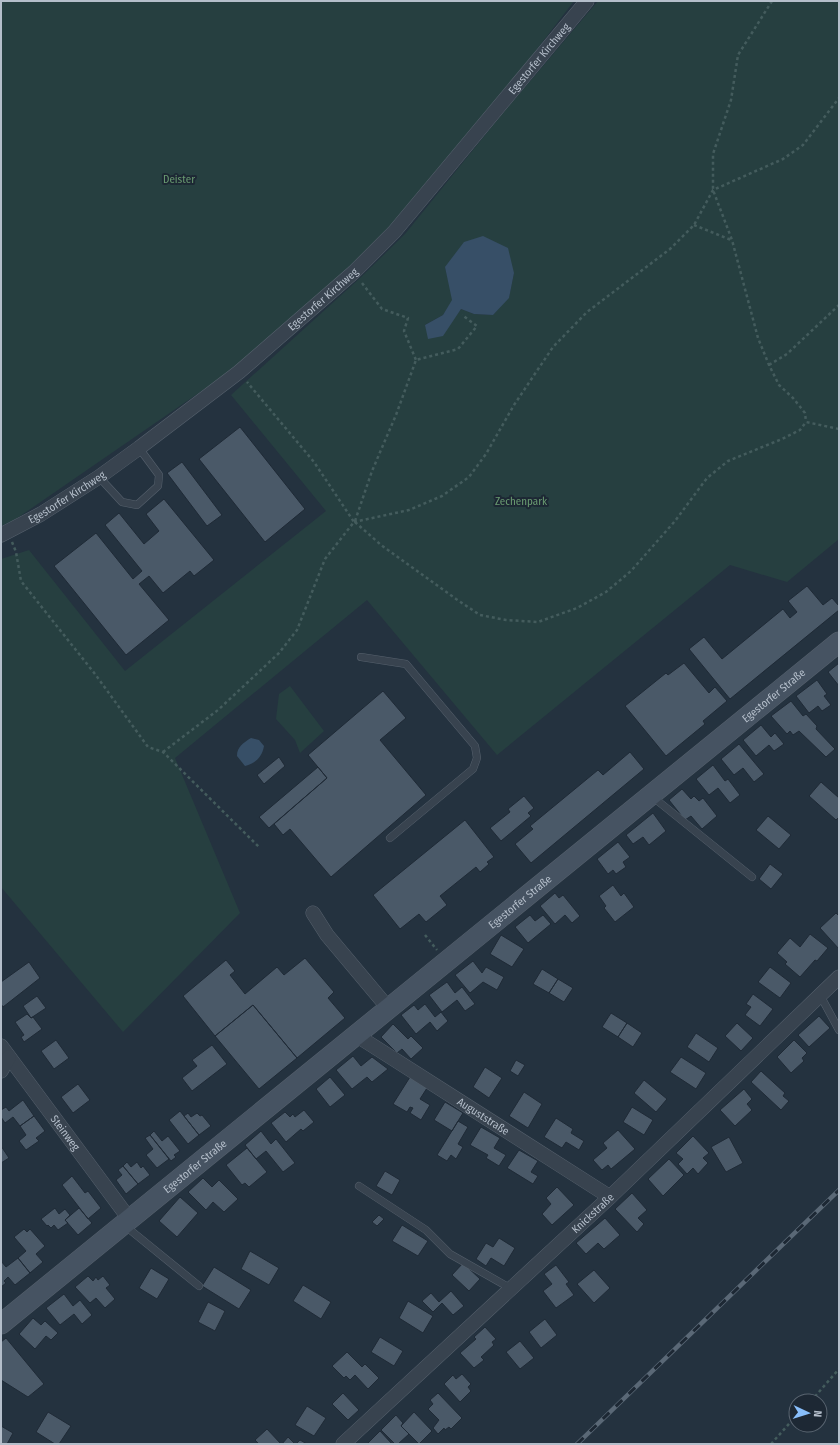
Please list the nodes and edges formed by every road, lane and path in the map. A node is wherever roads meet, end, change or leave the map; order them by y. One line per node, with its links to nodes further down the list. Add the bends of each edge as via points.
1 (587, 1): 12 (street, Egestorfer Kirchweg, via 394,232 354,272)
2 (772, 1): 4 (path, via 738,55 731,100 713,154)
3 (839, 98): 4 (path, via 803,145 784,159)
4 (713, 190): 5 (path); 6 (path)
5 (694, 225): 6 (path); 17 (path, via 670,249 587,312 552,347 469,477 442,496 410,510)
6 (732, 240): 11 (path, via 758,338)
7 (362, 282): 10 (path, via 382,309 408,318 404,331)
8 (839, 305): 11 (path, via 787,354)
9 (462, 315): 10 (path, via 477,326 458,349)
10 (416, 360): 17 (path)
11 (769, 365): 13 (path, via 779,385 805,414)
12 (239, 372): 15 (street, Egestorfer Kirchweg); 17 (path, via 314,462)
13 (806, 422): 14 (path); 17 (path, via 800,430 782,439 728,461 707,478 675,521 631,571 606,592 577,608 538,622 480,615 381,545)
14 (839, 429)
15 (139, 448): 16 (street, Egestorfer Kirchweg); 16 (lane, via 159,475 158,486 137,505 122,502)
16 (99, 478): 18 (street, Egestorfer Kirchweg)
17 (354, 522): 21 (path, via 325,559 297,630 279,653 218,710)
18 (5, 534): 21 (path, via 16,552 21,581 148,746)
19 (839, 642): 22 (main road, Egestorfer Straße)
20 (361, 657): 23 (lane, via 406,664 475,746 477,758 473,769)
21 (163, 752): 24 (path)
22 (652, 794): 25 (lane); 29 (main road, Egestorfer Straße)
23 (390, 838)
24 (260, 848)
25 (752, 877)
26 (313, 913): 29 (street, via 327,935)
27 (839, 977): 28 (street, Knickstraße)
28 (820, 995): 30 (lane); 35 (street, Knickstraße)
29 (389, 1009): 31 (main road, Egestorfer Straße)
30 (839, 1030)
31 (356, 1035): 35 (street, Auguststraße); 36 (main road, Egestorfer Straße)
32 (5, 1052): 33 (street); 36 (street, Steinweg)
33 (1, 1071)
34 (359, 1186): 38 (lane, via 426,1230 450,1254)
35 (610, 1197): 38 (street, Knickstraße)
36 (126, 1222): 37 (lane); 39 (main road, Egestorfer Straße)
37 (199, 1286)
38 (510, 1288): 43 (street, Knickstraße)
39 (1, 1324)
40 (839, 1369): 41 (path)
41 (818, 1393)
42 (788, 1425): 44 (path)
43 (343, 1444)
44 (771, 1444)

